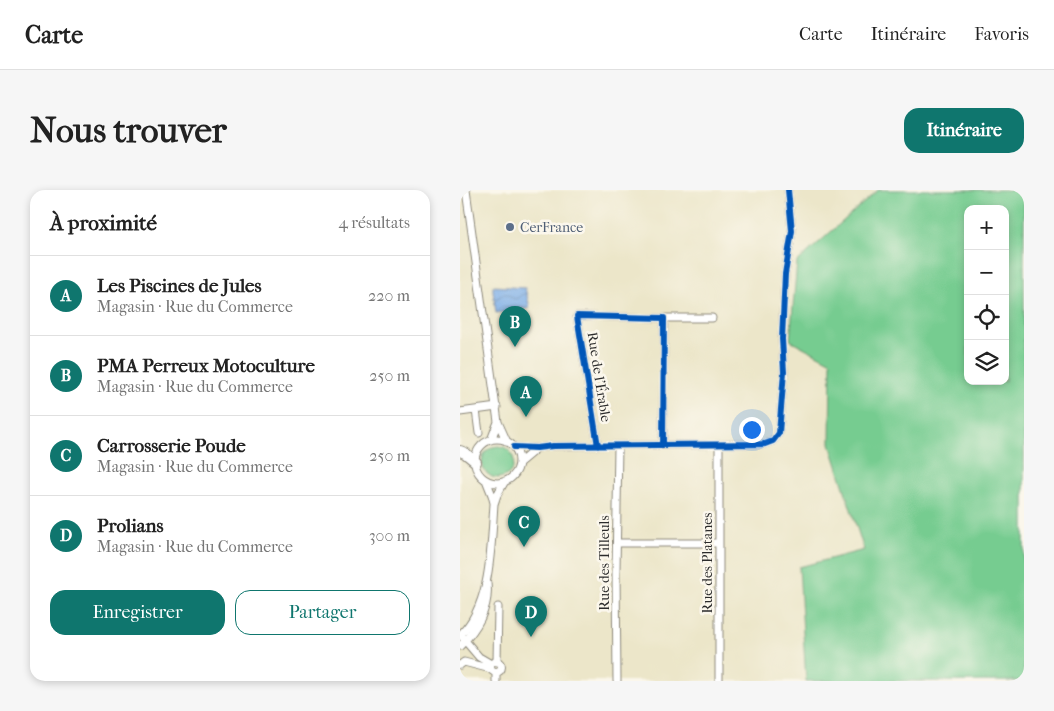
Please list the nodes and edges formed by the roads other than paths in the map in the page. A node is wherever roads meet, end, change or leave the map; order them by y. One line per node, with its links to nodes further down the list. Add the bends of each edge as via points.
1 (466, 190): 5 (street)
2 (788, 190): 13 (street, via 792,231 785,274 784,372 779,433 773,441 765,444)
3 (664, 318): 4 (street); 12 (street); 14 (street, Rue de l’Érable, via 576,316)
4 (712, 318)
5 (496, 407): 6 (street); 8 (street)
6 (476, 410): 7 (street); 9 (street)
7 (460, 412)
8 (498, 422): 10 (street); 11 (street)
9 (479, 433)
10 (491, 440): 11 (street); 19 (street, via 477,453)
11 (507, 442): 16 (street)
12 (663, 445): 13 (street); 15 (street)
13 (719, 445): 25 (street, Rue des Platanes)
14 (598, 446): 15 (street); 17 (street)
15 (618, 446): 24 (street, Rue des Tilleuls)
16 (514, 447): 17 (street); 20 (street)
17 (537, 448): 20 (street)
18 (460, 451): 19 (highway)
19 (476, 462): 21 (street)
20 (519, 463): 22 (street, via 514,474)
21 (486, 480): 22 (street); 23 (street)
22 (505, 481): 23 (street)
23 (494, 504): 27 (street, via 487,598 477,625)
24 (617, 543): 25 (street); 30 (street, Rue des Tilleuls)
25 (719, 543): 31 (street, Rue des Platanes)
26 (498, 607): 29 (street)
27 (461, 639): 29 (street)
28 (460, 665): 29 (street, via 464,662)
29 (494, 670)
30 (617, 681)
31 (719, 681)

